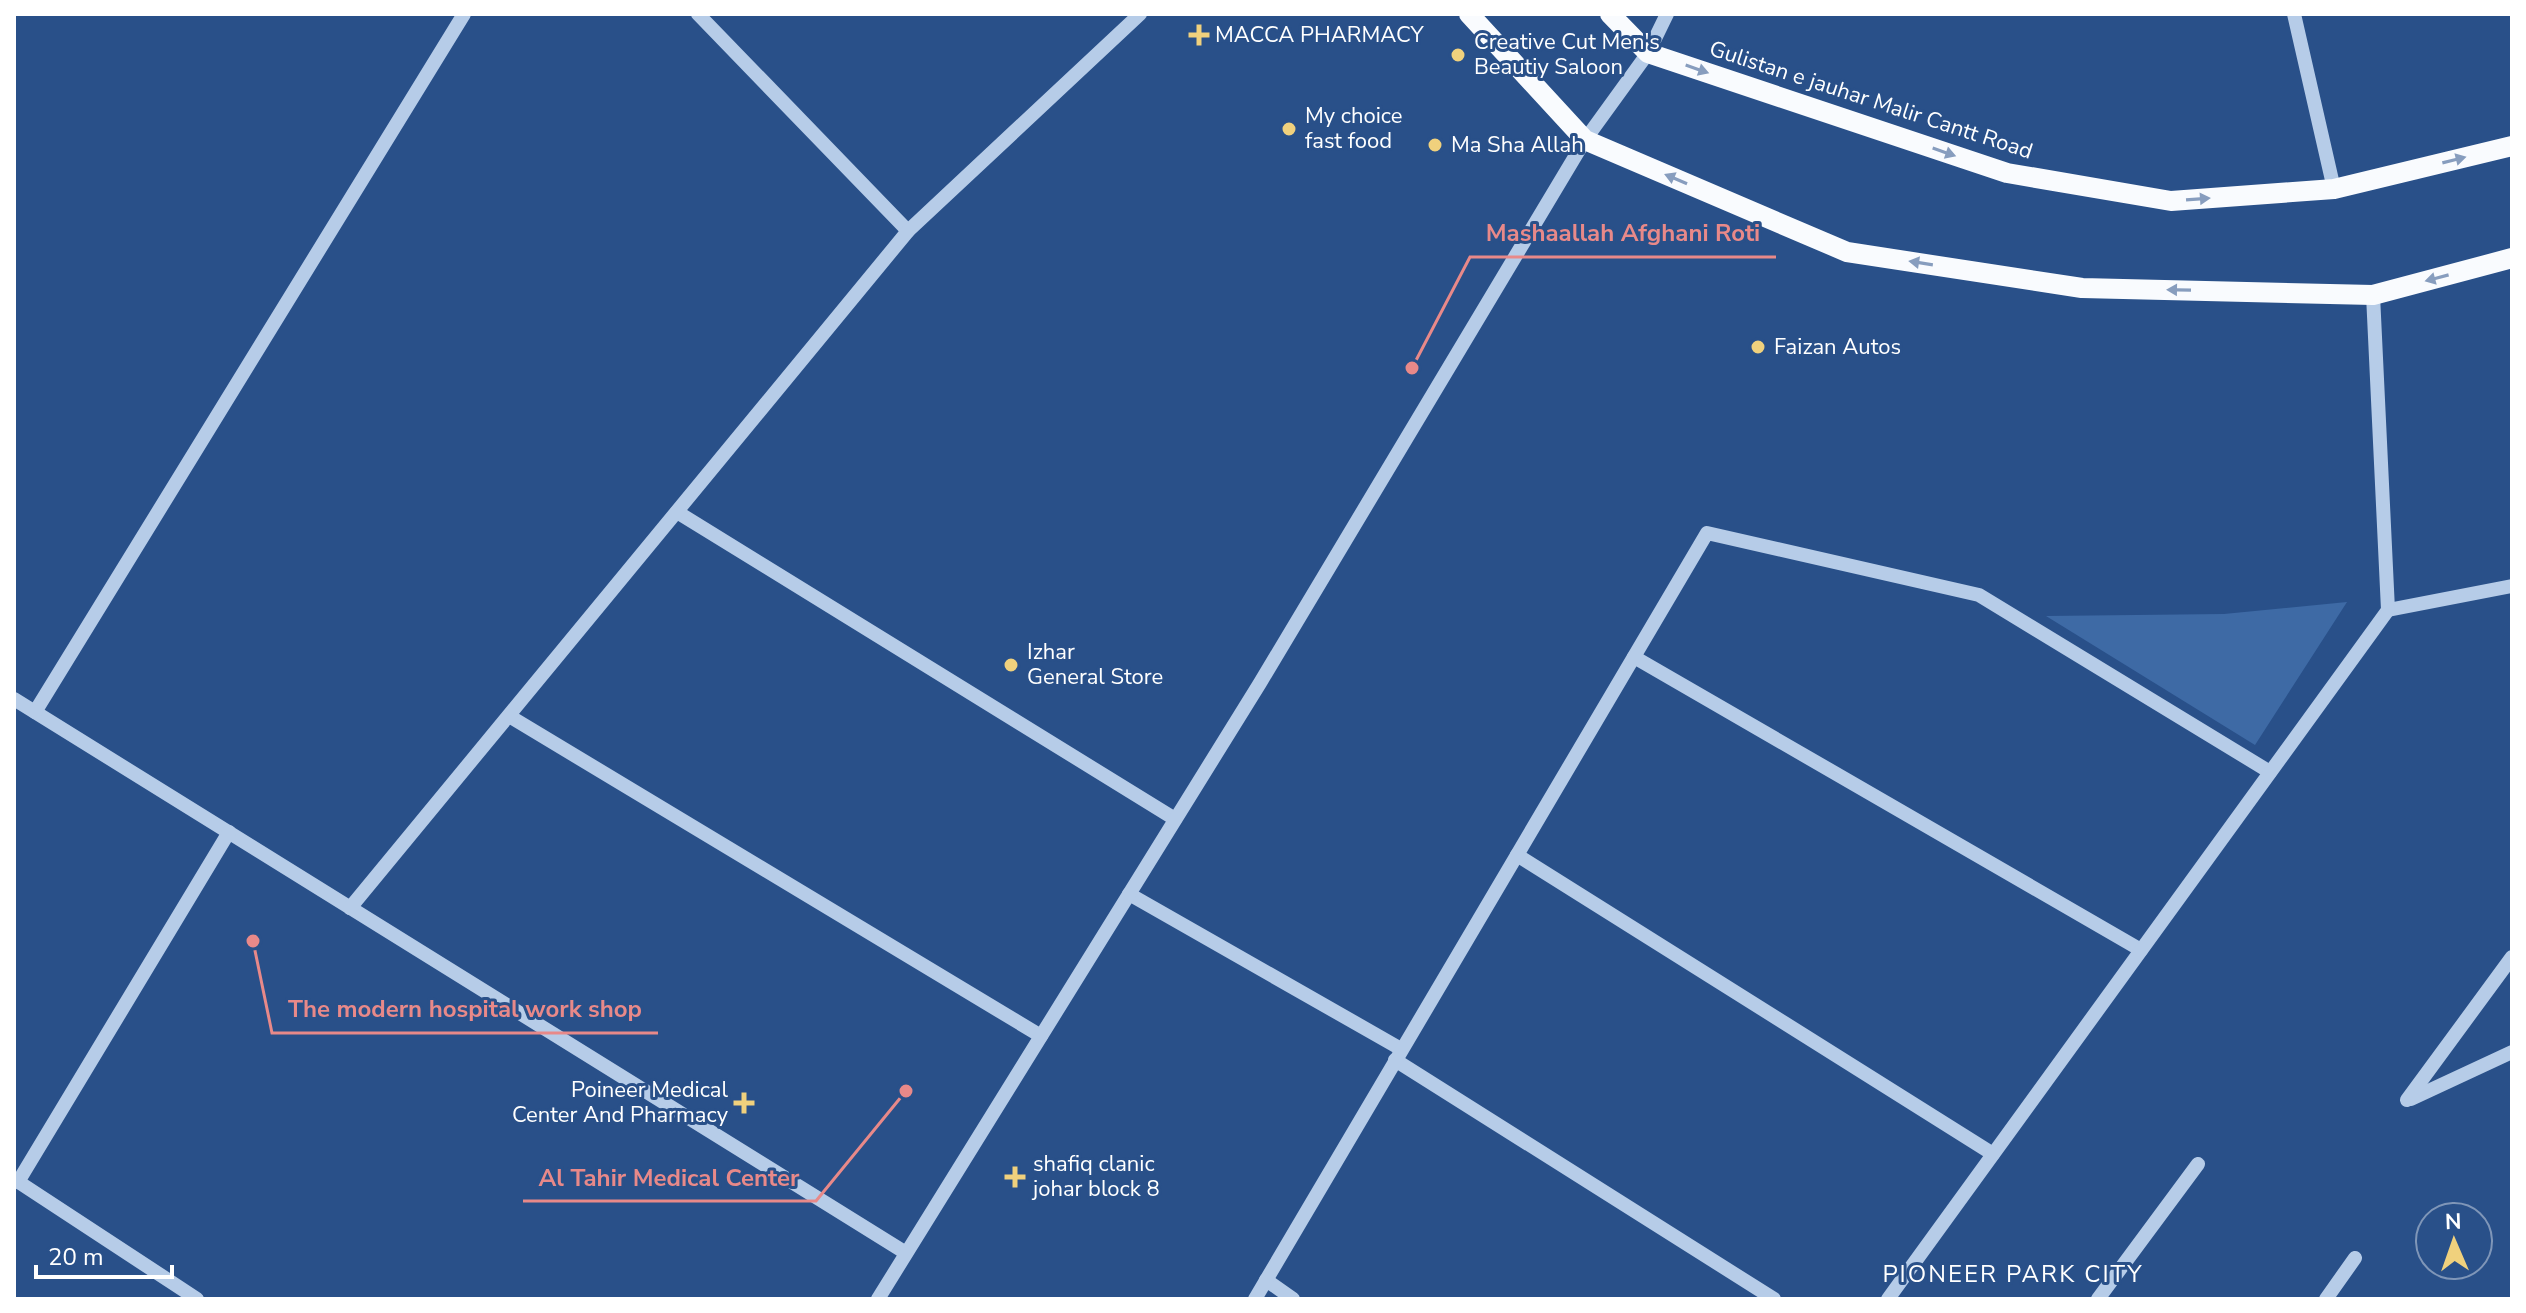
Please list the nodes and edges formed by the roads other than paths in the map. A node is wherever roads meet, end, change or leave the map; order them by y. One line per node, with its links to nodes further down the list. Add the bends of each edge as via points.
1 (464, 14): 20 (street)
2 (698, 14): 12 (street)
3 (1140, 14): 12 (street)
4 (1469, 14): 9 (main road)
5 (1610, 14): 8 (main road, Gulistan e jauhar Malir Cantt Road)
6 (1667, 14): 8 (street)
7 (2294, 14): 11 (street)
8 (1648, 53): 9 (street); 11 (main road, Gulistan e jauhar Malir Cantt Road, one-way to 11, via 2007,173 2171,201)
9 (1585, 140): 14 (main road, one-way to 9, via 2082,288 1847,252); 23 (street)
10 (2512, 146): 11 (main road, Gulistan e jauhar Malir Cantt Road, one-way to 10)
11 (2334, 189)
12 (908, 231): 15 (street)
13 (2512, 258): 14 (main road, one-way to 14)
14 (2373, 295): 17 (street)
15 (677, 512): 21 (street); 23 (street)
16 (2511, 588): 17 (street)
17 (2388, 610): 22 (street)
18 (1634, 657): 22 (street, via 1707,533 1979,595); 25 (street); 28 (street)
19 (14, 699): 20 (street)
20 (35, 712): 24 (street)
21 (509, 716): 27 (street); 30 (street)
22 (2270, 772): 28 (street)
23 (1175, 819): 26 (street)
24 (229, 832): 27 (street); 35 (street)
25 (1517, 855): 32 (street); 33 (street)
26 (1129, 894): 30 (street); 32 (street)
27 (350, 908): 36 (street)
28 (2141, 950): 33 (street)
29 (2512, 957): 31 (street, via 2407,1100)
30 (1041, 1036): 36 (street)
31 (2512, 1052)
32 (1398, 1054): 38 (street); 43 (street)
33 (1993, 1154): 44 (street)
34 (2198, 1164): 45 (street)
35 (16, 1180): 39 (street)
36 (906, 1253): 40 (street)
37 (2355, 1258): 46 (street)
38 (1266, 1280): 41 (street); 42 (street)
39 (197, 1299)
40 (878, 1299)
41 (1255, 1299)
42 (1293, 1299)
43 (1774, 1299)
44 (1888, 1299)
45 (2098, 1299)
46 (2326, 1299)

